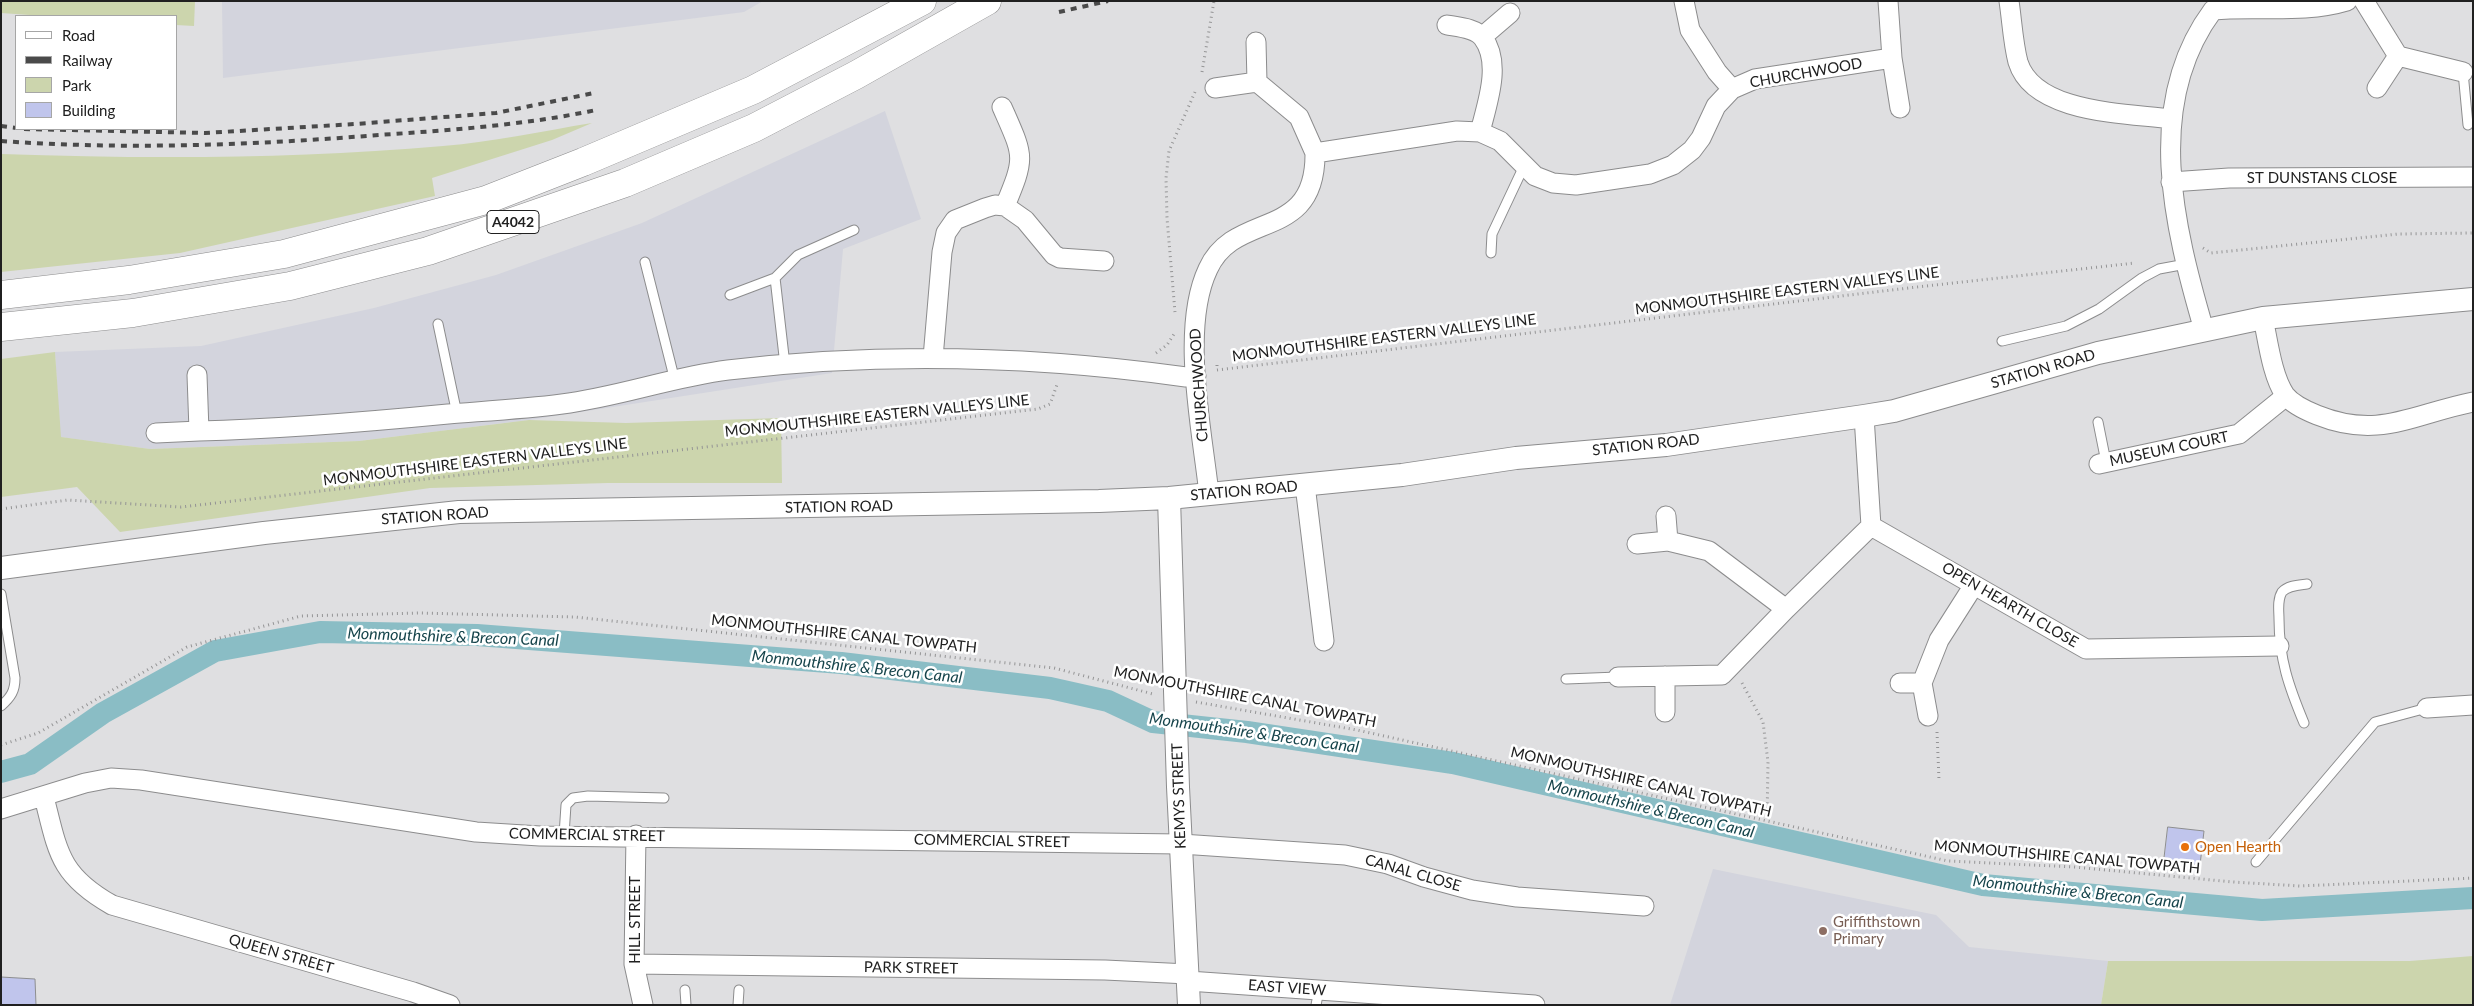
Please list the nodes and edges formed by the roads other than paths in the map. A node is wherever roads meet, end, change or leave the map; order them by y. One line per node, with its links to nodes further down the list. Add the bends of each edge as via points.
1 (922, 1): 36 (highway, A4042, via 753,90 486,200 284,254 129,280)
2 (987, 1): 41 (highway, A4042, via 856,76 754,128 625,183 428,251 290,286 133,313)
3 (1684, 1): 19 (street, via 1690,30)
4 (1887, 1): 14 (street)
5 (2010, 1): 22 (street, via 2018,63 2033,85 2052,99 2075,106)
6 (2347, 1): 8 (street, via 2304,8)
7 (2364, 1): 13 (street)
8 (2211, 6): 22 (street, via 2184,62)
9 (1510, 13): 11 (street)
10 (1447, 25): 11 (street, via 1467,29)
11 (1482, 37): 24 (street, via 1492,61)
12 (1256, 42): 16 (street)
13 (2398, 56): 15 (street); 18 (street)
14 (1892, 58): 19 (street, CHURCHWOOD, via 1755,79); 21 (street)
15 (2463, 72): 23 (lane)
16 (1257, 82): 17 (street); 25 (street, CHURCHWOOD, via 1299,117)
17 (1204, 85)
18 (2377, 88)
19 (1732, 89): 26 (street, CHURCHWOOD, via 1716,106 1692,150 1673,165 1650,174 1576,185 1553,183 1535,176)
20 (1002, 107): 29 (street, via 1021,156 1018,176)
21 (1900, 108)
22 (2172, 119): 28 (street)
23 (2468, 125)
24 (1480, 132): 25 (street, CHURCHWOOD, via 1457,131); 26 (street, CHURCHWOOD, via 1500,141)
25 (1315, 153): 47 (street, CHURCHWOOD, via 1316,173 1306,197 1293,212 1242,234 1208,267 1186,324)
26 (1524, 166): 31 (lane, via 1492,234)
27 (2473, 177): 28 (street, ST DUNSTANS CLOSE, via 2230,178)
28 (2171, 182): 34 (street)
29 (1005, 206): 32 (street, via 1025,220 1054,255); 44 (street, via 995,205 967,214 955,220 946,233 938,285)
30 (854, 230): 35 (lane, via 798,255)
31 (1491, 253)
32 (1104, 261)
33 (645, 262): 48 (lane)
34 (2186, 264): 42 (street); 43 (lane, via 2158,269 2099,309 2066,326)
35 (775, 278): 37 (lane); 45 (lane)
36 (1, 295)
37 (730, 295)
38 (2473, 299): 39 (street, STATION ROAD)
39 (2263, 318): 42 (street, STATION ROAD); 49 (street, via 2273,363)
40 (438, 324): 51 (lane)
41 (1, 326)
42 (2204, 330): 52 (street, STATION ROAD, via 2098,353 1894,411)
43 (2002, 341)
44 (933, 358): 45 (street); 47 (street, via 1058,364)
45 (785, 366): 48 (street, via 726,370)
46 (197, 375): 54 (street)
47 (1196, 376): 58 (street, CHURCHWOOD)
48 (675, 381): 51 (street, via 564,404)
49 (2286, 396): 50 (street, via 2305,410 2360,427 2380,427); 56 (street, MUSEUM COURT, via 2239,434)
50 (2473, 402)
51 (457, 414): 54 (street, via 292,428)
52 (1864, 416): 57 (street, STATION ROAD, via 1666,445 1516,458); 61 (street)
53 (2098, 422): 56 (lane)
54 (199, 431): 55 (street)
55 (156, 433)
56 (2102, 463)
57 (1305, 485): 58 (street, STATION ROAD); 69 (street)
58 (1209, 494): 59 (street, STATION ROAD)
59 (1169, 498): 64 (street, STATION ROAD, via 459,512 264,532); 87 (street, KEMYS STREET)
60 (1666, 516): 62 (street)
61 (1870, 526): 66 (street, OPEN HEARTH CLOSE); 68 (street)
62 (1668, 541): 63 (street); 68 (street, via 1709,551)
63 (1637, 544)
64 (1, 568)
65 (2307, 584): 70 (lane, via 2282,592)
66 (1974, 585): 70 (street, OPEN HEARTH CLOSE, via 2086,649); 75 (street, via 1939,640)
67 (1, 594): 77 (lane, via 15,678 12,695)
68 (1786, 609): 71 (street, via 1722,676)
69 (1324, 641)
70 (2279, 646): 81 (lane, via 2287,680)
71 (1664, 676): 72 (street); 79 (street)
72 (1618, 677): 73 (lane)
73 (1566, 679)
74 (1900, 682): 75 (street)
75 (1922, 682): 80 (street)
76 (2473, 705): 78 (street)
77 (1, 706)
78 (2427, 708): 88 (lane, via 2375,722)
79 (1665, 712)
80 (1928, 716)
81 (2304, 723)
82 (44, 797): 84 (street, COMMERCIAL STREET); 86 (street, COMMERCIAL STREET, via 111,778 141,780 476,832); 95 (street, QUEEN STREET, via 58,851 73,876 89,892 112,905)
83 (664, 798): 86 (lane, via 573,798 566,805)
84 (1, 809)
85 (636, 835): 86 (street, COMMERCIAL STREET); 87 (street, COMMERCIAL STREET); 90 (street, HILL STREET)
86 (564, 836)
87 (1181, 844): 89 (street, CANAL CLOSE, via 1345,854 1472,890 1517,897); 91 (street, KEMYS STREET)
88 (2256, 862)
89 (1644, 906)
90 (634, 964): 91 (street, PARK STREET, via 1105,970); 97 (street, HILL STREET)
91 (1188, 978): 94 (street, EAST VIEW); 100 (street, KEMYS STREET)
92 (685, 990): 98 (lane)
93 (739, 990): 99 (lane)
94 (1317, 997): 101 (street, EAST VIEW)
95 (413, 998): 96 (street, QUEEN STREET)
96 (450, 1005)
97 (643, 1005)
98 (686, 1005)
99 (738, 1005)
100 (1189, 1005)
101 (1535, 1005)

